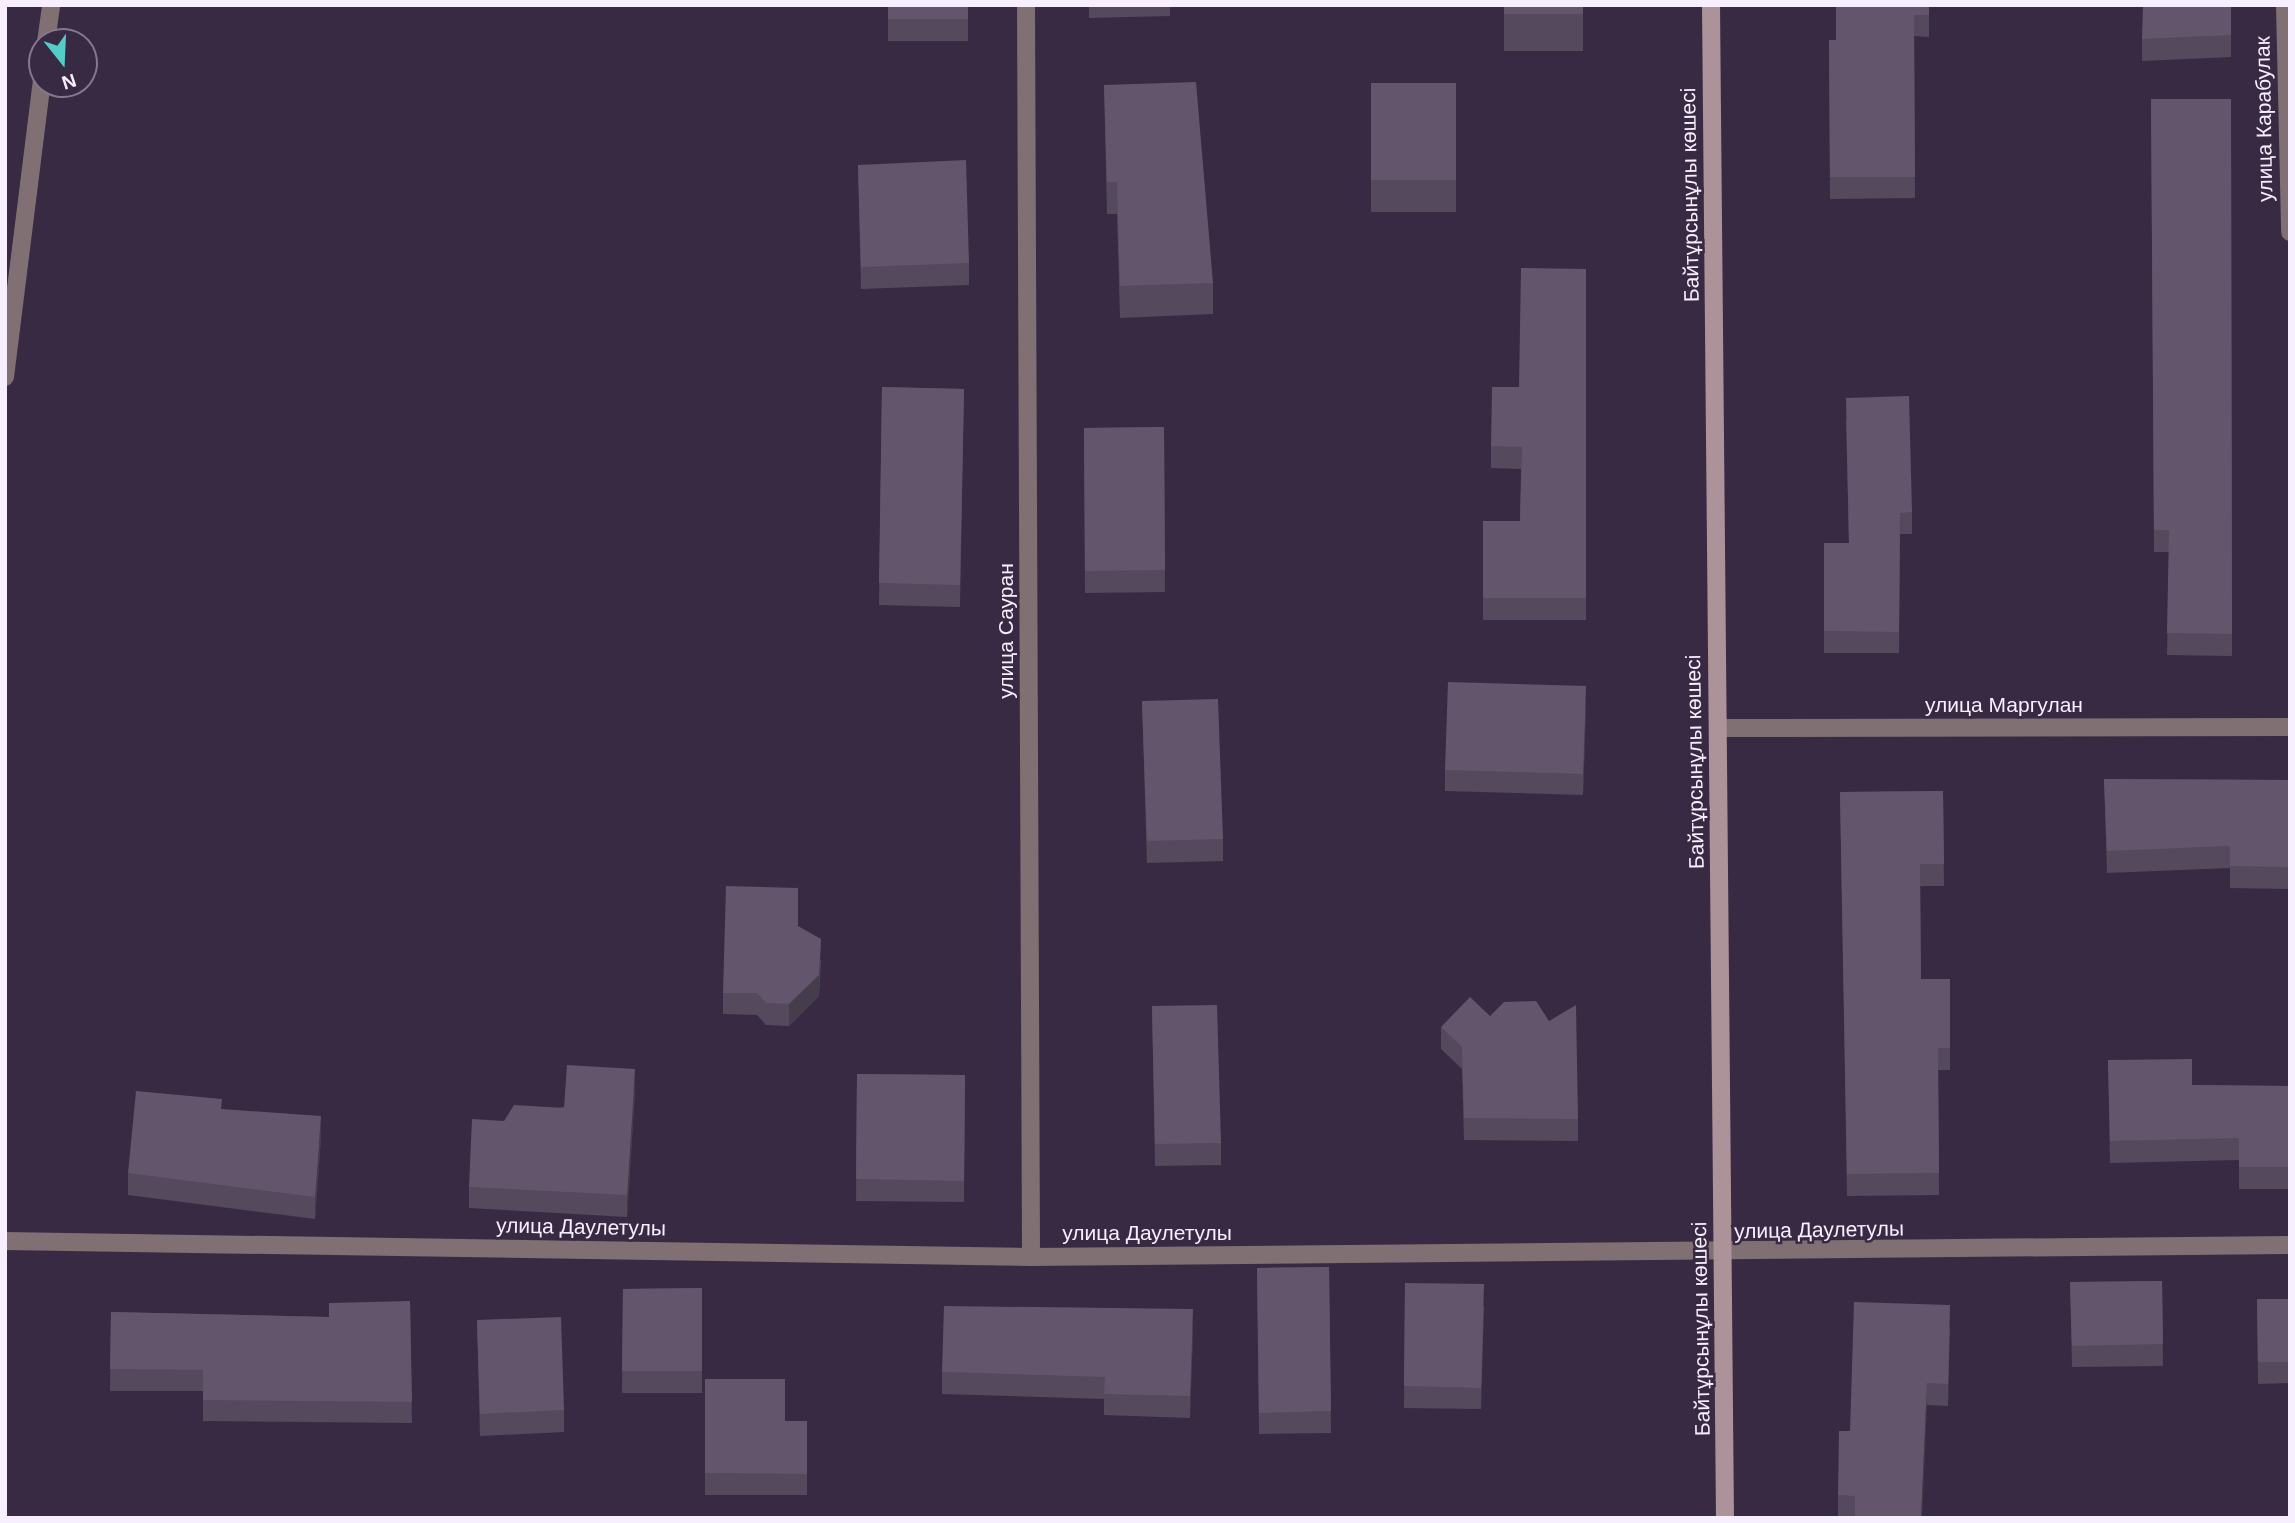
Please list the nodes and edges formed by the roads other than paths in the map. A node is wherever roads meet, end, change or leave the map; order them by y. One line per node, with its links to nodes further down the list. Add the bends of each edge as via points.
1 (51, 5): 5 (street)
2 (1026, 5): 14 (street, улица Сауран)
3 (1711, 5): 10 (main road, Байтұрсынұлы көшесі)
4 (2285, 5): 7 (street, улица Карабулак)
5 (48, 28)
6 (40, 98): 8 (street)
7 (2290, 232)
8 (5, 377)
9 (2290, 727): 10 (street, улица Маргулан)
10 (1718, 728): 13 (main road, Байтұрсынұлы көшесі)
11 (5, 1241): 14 (street, улица Даулетулы)
12 (2290, 1245): 13 (street, улица Даулетулы)
13 (1723, 1254): 14 (street, улица Даулетулы); 15 (main road, Байтұрсынұлы көшесі)
14 (1031, 1256)
15 (1726, 1518)

